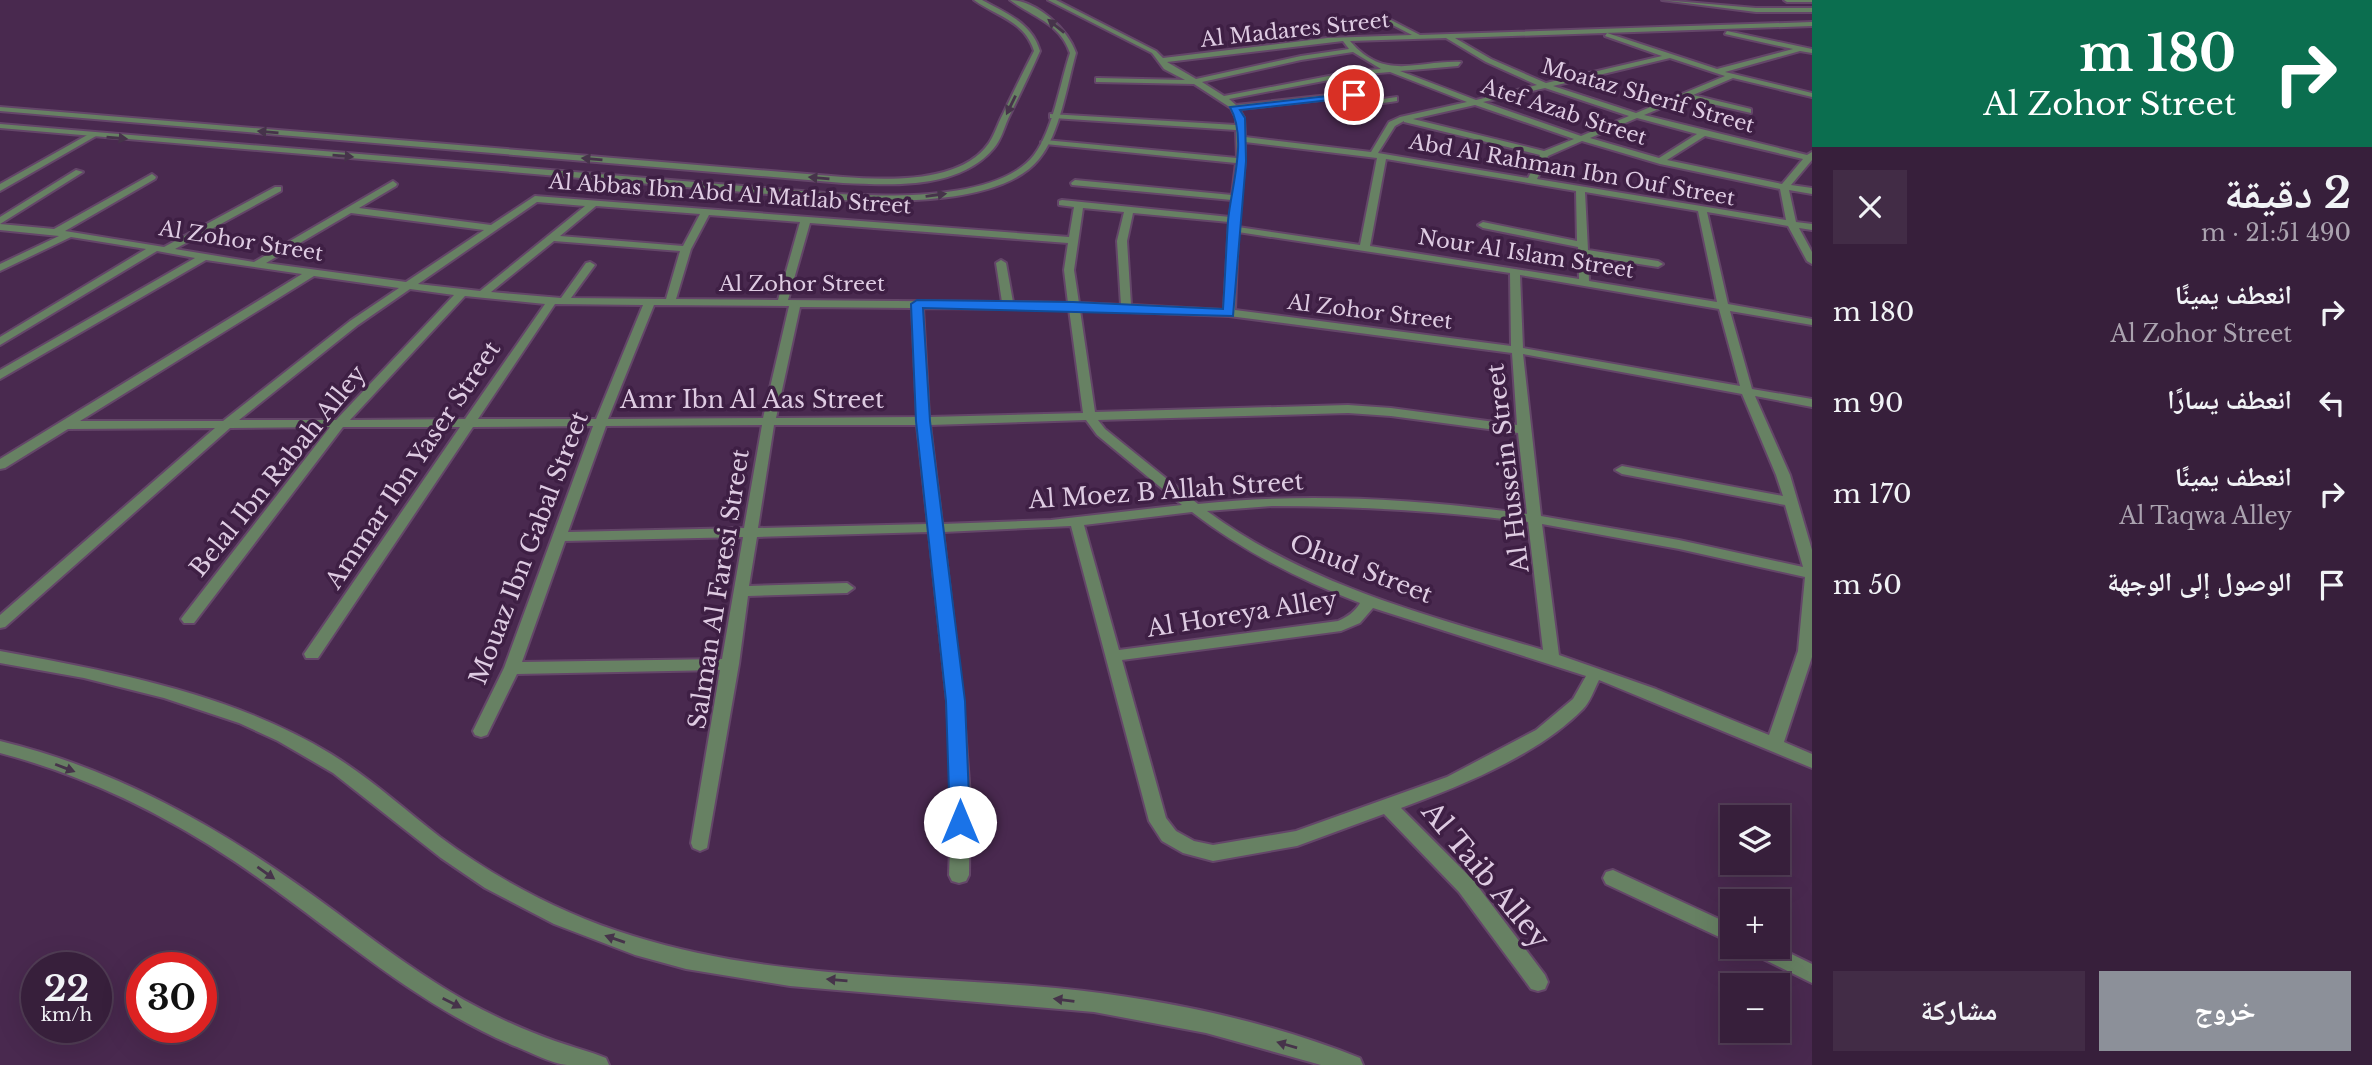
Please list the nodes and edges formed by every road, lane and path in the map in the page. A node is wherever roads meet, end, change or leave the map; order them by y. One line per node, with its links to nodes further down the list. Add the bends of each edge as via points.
1 (977, 0): 36 (street, one-way to 36, via 1025,29 1037,51 984,155 951,171 901,181 843,180)
2 (1013, 0): 39 (street, one-way to 2, via 1073,52 1071,43 1057,26)
3 (1051, 0): 22 (street, via 1154,52)
4 (1665, 0): 8 (street)
5 (1702, 0): 8 (street)
6 (1787, 0): 7 (street); 9 (street, via 1782,4)
7 (1812, 0)
8 (1756, 10): 9 (street); 12 (street)
9 (1800, 10): 10 (street)
10 (1812, 10)
11 (1387, 20): 15 (street)
12 (1812, 22): 13 (street, Al Madares Street)
13 (1705, 29): 14 (street, Al Madares Street); 18 (street)
14 (1599, 32): 16 (street, Al Madares Street); 21 (street)
15 (1419, 36): 16 (street, Al Madares Street); 17 (street, Al Madares Street)
16 (1447, 36): 29 (street, Moataz Sherif Street)
17 (1345, 39): 19 (street, Atef Azab Street); 22 (street, Al Madares Street)
18 (1802, 49): 20 (street); 25 (street)
19 (1354, 50): 24 (street, Atef Azab Street); 28 (street)
20 (1812, 51)
21 (1667, 57): 25 (street); 29 (street)
22 (1160, 61): 28 (street)
23 (1458, 64): 24 (street)
24 (1390, 68): 32 (street); 34 (street, Atef Azab Street)
25 (1717, 72): 26 (street)
26 (1731, 76): 30 (street); 31 (street)
27 (1099, 80): 28 (street, via 1175,86)
28 (1194, 82): 32 (street)
29 (1541, 85): 34 (street); 38 (street, Moataz Sherif Street)
30 (1685, 95): 37 (street); 38 (street)
31 (1812, 95)
32 (1224, 98): 35 (street)
33 (1394, 99): 35 (street, via 1376,102 1348,95)
34 (1472, 102): 40 (street); 45 (street, Atef Azab Street)
35 (1234, 107): 42 (street)
36 (0, 109)
37 (1748, 111)
38 (1638, 115): 43 (street, Moataz Sherif Street); 45 (street)
39 (1053, 116): 42 (street); 47 (street)
40 (1403, 119): 48 (street); 49 (street, via 1392,124)
41 (0, 126): 44 (street)
42 (1241, 128): 46 (street)
43 (1706, 132): 50 (street, Moataz Sherif Street); 52 (street)
44 (92, 136): 47 (street, one-way to 47, via 879,199 946,194 992,183 1035,159); 59 (street)
45 (1581, 138): 48 (street); 52 (street, Atef Azab Street)
46 (1242, 139): 49 (street, Abd Al Rahman Ibn Ouf Street); 51 (street)
47 (1045, 142): 51 (street)
48 (1545, 154): 55 (street)
49 (1377, 155): 55 (street, Abd Al Rahman Ibn Ouf Street); 85 (street)
50 (1810, 157): 58 (street)
51 (1241, 161): 63 (street)
52 (1660, 161): 58 (street, Atef Azab Street)
53 (79, 172): 72 (street)
54 (152, 177): 79 (street)
55 (1531, 181): 60 (street, Abd Al Rahman Ibn Ouf Street)
56 (1075, 183): 63 (street)
57 (393, 184): 67 (street)
58 (1784, 187): 62 (street, Atef Azab Street); 74 (street)
59 (0, 188)
60 (1580, 189): 69 (street, Abd Al Rahman Ibn Ouf Street); 87 (street)
61 (278, 190): 86 (street)
62 (1812, 191)
63 (1237, 198): 73 (street)
64 (594, 203): 70 (street, Al Abbas Ibn Abd Al Matlab Street); 78 (street, Al Abbas Ibn Abd Al Matlab Street, via 535,199); 82 (street)
65 (1062, 203): 66 (street, Nour Al Islam Street)
66 (1079, 205): 68 (street, Nour Al Islam Street); 83 (street)
67 (351, 209): 78 (street); 93 (street)
68 (1129, 209): 73 (street, Nour Al Islam Street); 110 (street, via 1122,241)
69 (1702, 210): 74 (street, Abd Al Rahman Ibn Ouf Street); 109 (street)
70 (706, 211): 71 (street, Al Abbas Ibn Abd Al Matlab Street); 88 (street)
71 (806, 219): 83 (street, Al Abbas Ibn Abd Al Matlab Street); 105 (street, Salman Al Faresi Street)
72 (0, 221)
73 (1234, 224): 85 (street, Nour Al Islam Street); 111 (street)
74 (1793, 224): 77 (street, Abd Al Rahman Ibn Ouf Street); 90 (street)
75 (1483, 225): 87 (street)
76 (0, 227): 79 (street, Al Zohor Street)
77 (1812, 227)
78 (492, 228): 99 (street, Al Abbas Ibn Abd Al Matlab Street)
79 (56, 232): 80 (street, Al Zohor Street)
80 (71, 234): 86 (street, Al Zohor Street); 95 (street)
81 (633, 234): 84 (street)
82 (552, 238): 84 (street); 101 (street)
83 (1072, 240): 108 (street)
84 (624, 244): 88 (street)
85 (1365, 247): 96 (street, Nour Al Islam Street)
86 (162, 248): 89 (street, Al Zohor Street); 113 (street)
87 (1582, 248): 92 (street); 98 (street)
88 (686, 249): 104 (street)
89 (205, 256): 93 (street, Al Zohor Street); 115 (street)
90 (1812, 261)
91 (1001, 263): 107 (street)
92 (1658, 264)
93 (256, 265): 97 (street, Al Zohor Street)
94 (590, 265): 102 (street, Ammar Ibn Yaser Street)
95 (0, 268)
96 (1515, 271): 98 (street, Nour Al Islam Street); 114 (street, Al Hussein Street)
97 (313, 272): 99 (street, Al Zohor Street); 125 (street)
98 (1584, 283): 109 (street, Nour Al Islam Street)
99 (412, 286): 100 (street, Al Zohor Street); 122 (street, Al Abbas Ibn Abd Al Matlab Street, via 354,323)
100 (462, 293): 101 (street, Al Zohor Street); 123 (street, Belal Ibn Rabah Alley)
101 (482, 295): 102 (street, Al Zohor Street)
102 (558, 302): 103 (street, Al Zohor Street); 124 (street, Ammar Ibn Yaser Street)
103 (650, 302): 104 (street, Al Zohor Street); 121 (street, Mouaz Ibn Gabal Street)
104 (670, 302): 105 (street, Al Zohor Street)
105 (788, 303): 106 (street, Al Zohor Street); 119 (street, Salman Al Faresi Street)
106 (917, 304): 107 (street, Al Zohor Street); 120 (street)
107 (1008, 306): 108 (street, Al Zohor Street)
108 (1073, 306): 110 (street, Al Zohor Street); 118 (street)
109 (1723, 306): 112 (street, Nour Al Islam Street); 116 (street)
110 (1126, 307): 111 (street, Al Zohor Street)
111 (1229, 313): 114 (street, Al Zohor Street)
112 (1812, 322)
113 (0, 342)
114 (1517, 350): 116 (street, Al Zohor Street); 126 (street, Al Hussein Street)
115 (0, 375)
116 (1747, 392): 117 (street, Al Zohor Street); 129 (street)
117 (1812, 403)
118 (1090, 417): 120 (street, Amr Ibn Al Aas Street); 126 (street, Amr Ibn Al Aas Street, via 1348,409); 130 (street, Ohud Street, via 1101,432)
119 (769, 421): 120 (street, Amr Ibn Al Aas Street); 121 (street, Amr Ibn Al Aas Street); 134 (street, Salman Al Faresi Street)
120 (923, 421): 133 (street)
121 (601, 422): 124 (street, Amr Ibn Al Aas Street); 135 (street, Mouaz Ibn Gabal Street)
122 (228, 423): 123 (street, Amr Ibn Al Aas Street); 125 (street, Amr Ibn Al Aas Street); 141 (street, Al Abbas Ibn Abd Al Matlab Street)
123 (340, 423): 124 (street, Amr Ibn Al Aas Street); 140 (street, Belal Ibn Rabah Alley)
124 (468, 423): 142 (street, Ammar Ibn Yaser Street)
125 (62, 425): 127 (street)
126 (1524, 430): 131 (street, Al Hussein Street)
127 (0, 465)
128 (1622, 470): 129 (street)
129 (1791, 502): 136 (street)
130 (1195, 509): 131 (street, Al Moez B Allah Street, via 1334,502); 132 (street, Al Moez B Allah Street); 139 (street, Ohud Street, via 1275,561)
131 (1535, 520): 136 (street, Al Moez B Allah Street, via 1704,549); 145 (street, Al Hussein Street)
132 (1077, 523): 133 (street, Al Moez B Allah Street); 143 (street)
133 (933, 529): 134 (street, Al Moez B Allah Street); 155 (street, via 955,701 961,796)
134 (750, 533): 135 (street, Al Moez B Allah Street); 138 (street, Salman Al Faresi Street)
135 (559, 537): 147 (street, Mouaz Ibn Gabal Street)
136 (1812, 575): 150 (street, via 1806,651)
137 (847, 588): 138 (street)
138 (741, 591): 146 (street, Salman Al Faresi Street)
139 (1369, 601): 143 (street, Al Horeya Alley, via 1364,612 1341,626); 145 (street, Ohud Street)
140 (189, 619)
141 (0, 622)
142 (312, 654)
143 (1113, 656): 153 (street, via 1158,821 1169,836 1190,848 1213,853 1297,838)
144 (0, 657): 162 (street, one-way to 144, via 1240,1032 1150,1013 1061,999 732,971 632,945 534,905 487,879 367,787 274,731 176,693)
145 (1552, 659): 148 (street, Ohud Street)
146 (731, 664): 147 (street); 154 (street, Salman Al Faresi Street)
147 (512, 668): 149 (street, Mouaz Ibn Gabal Street)
148 (1595, 673): 150 (street, Ohud Street); 153 (street, via 1579,703 1542,734 1453,782)
149 (481, 731)
150 (1774, 745): 152 (street, Ohud Street)
151 (0, 747): 161 (street, one-way to 161, via 92,778 165,811 269,874 439,997 512,1034)
152 (1812, 761)
153 (1389, 807): 160 (street, Al Taib Alley, via 1466,886)
154 (700, 843)
155 (959, 875)
156 (1613, 878): 157 (street)
157 (1720, 928)
158 (1782, 959): 159 (street)
159 (1812, 974)
160 (1538, 982)
161 (598, 1065)
162 (1352, 1065)

